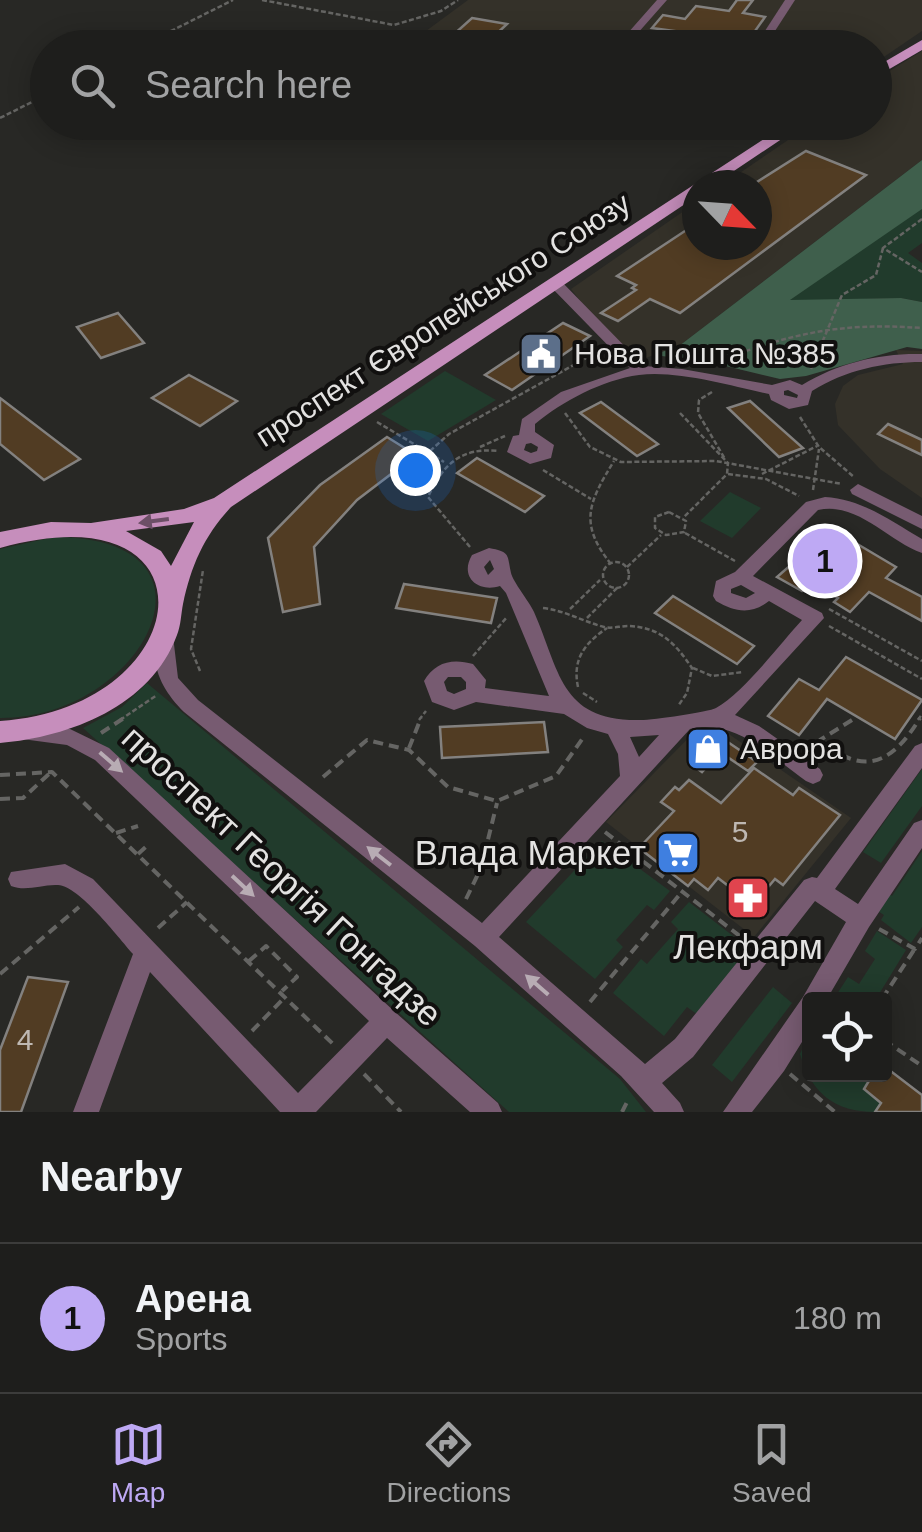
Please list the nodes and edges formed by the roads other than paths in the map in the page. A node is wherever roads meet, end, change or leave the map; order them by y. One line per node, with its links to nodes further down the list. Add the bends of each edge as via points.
1 (662, 0): 3 (street)
2 (790, 0): 4 (street)
3 (635, 30)
4 (771, 30)
5 (922, 44): 6 (main road)
6 (892, 63)
7 (773, 140): 8 (main road)
8 (727, 170)
9 (682, 199): 10 (main road, проспект Європейського Союзу)
10 (554, 282): 12 (street); 14 (main road, проспект Європейського Союзу)
11 (922, 358): 12 (street, via 850,370 799,394 785,384 775,390)
12 (640, 370): 13 (street, via 570,393 527,422)
13 (527, 437): 13 (street, via 547,448 541,457 515,452)
14 (223, 502): 18 (main road, проспект Європейського Союзу, one-way to 18, via 187,516); 23 (main road, проспект Європейського Союзу, via 187,546)
15 (922, 512): 17 (street, via 863,487)
16 (0, 523): 19 (main road)
17 (922, 523)
18 (83, 528): 19 (main road); 23 (main road, via 140,547 163,572)
19 (36, 530): 20 (main road)
20 (0, 540)
21 (922, 547): 27 (street, via 839,503 812,506 745,573 722,586 722,596 743,607 768,592 808,614)
22 (483, 557): 25 (street, via 501,560 506,568 502,576 518,592 553,688)
23 (169, 615): 29 (main road, проспект Європейського Союзу, via 144,667 99,704 56,722); 37 (street, проспект Георгія Гонгадзе, one-way to 23, via 170,687 163,664)
24 (474, 694): 24 (street, via 476,680 466,669 438,674 434,687 444,700); 25 (street)
25 (570, 707): 28 (street)
26 (680, 716): 27 (street); 28 (street, via 655,730); 32 (street)
27 (720, 716): 31 (street)
28 (605, 719): 32 (street, via 628,754)
29 (4, 732): 41 (street, проспект Георгія Гонгадзе, one-way to 41, via 70,737 102,754)
30 (922, 752): 35 (street)
31 (813, 774)
32 (631, 778): 37 (street)
33 (922, 830): 36 (street)
34 (20, 879): 38 (street, via 66,874)
35 (820, 892): 36 (street); 42 (street, via 812,887)
36 (861, 919): 39 (street)
37 (483, 938): 42 (street, проспект Георгія Гонгадзе, one-way to 37)
38 (146, 951): 43 (street); 44 (street)
39 (819, 992)
40 (802, 1019): 46 (street)
41 (386, 1021): 44 (street); 45 (street, проспект Георгія Гонгадзе)
42 (651, 1099)
43 (86, 1112)
44 (298, 1112)
45 (489, 1112)
46 (736, 1112)

